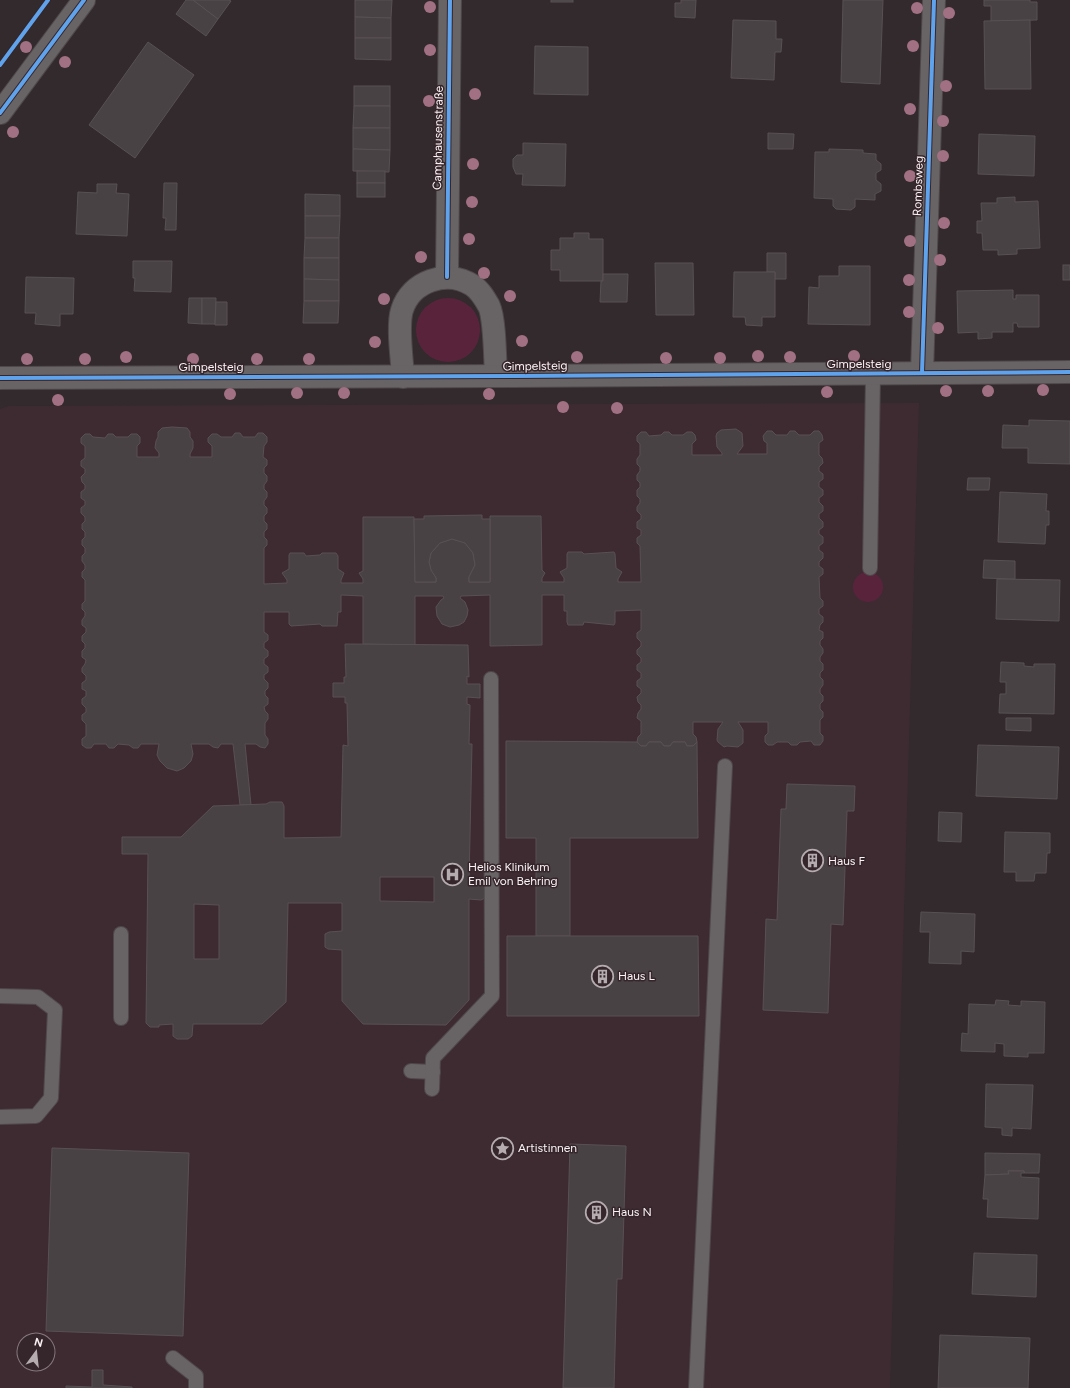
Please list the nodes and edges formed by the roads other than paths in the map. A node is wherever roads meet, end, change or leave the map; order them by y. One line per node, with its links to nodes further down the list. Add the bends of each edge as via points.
1 (84, 0): 4 (street)
2 (450, 0): 5 (street, Camphausenstraße)
3 (934, 0): 7 (street, Rombsweg)
4 (0, 113)
5 (447, 277): 9 (street, via 431,280 418,287 402,310 400,324); 10 (street, via 460,279 473,286 490,308)
6 (1070, 372): 7 (street, Gimpelsteig)
7 (922, 373): 8 (street, Gimpelsteig)
8 (873, 374): 10 (street, Gimpelsteig); 12 (lane)
9 (403, 376): 10 (street, Gimpelsteig); 11 (street, Gimpelsteig)
10 (496, 376)
11 (0, 378)
12 (870, 568)
13 (491, 679): 19 (lane, via 492,996 433,1058)
14 (725, 766): 24 (lane)
15 (121, 934): 17 (lane)
16 (0, 996): 21 (lane, via 38,997 55,1010 51,1098 36,1116)
17 (121, 1018)
18 (411, 1071): 19 (lane)
19 (433, 1072): 20 (lane)
20 (432, 1088)
21 (0, 1117)
22 (173, 1358): 23 (lane, via 196,1376)
23 (196, 1388)
24 (696, 1388)

